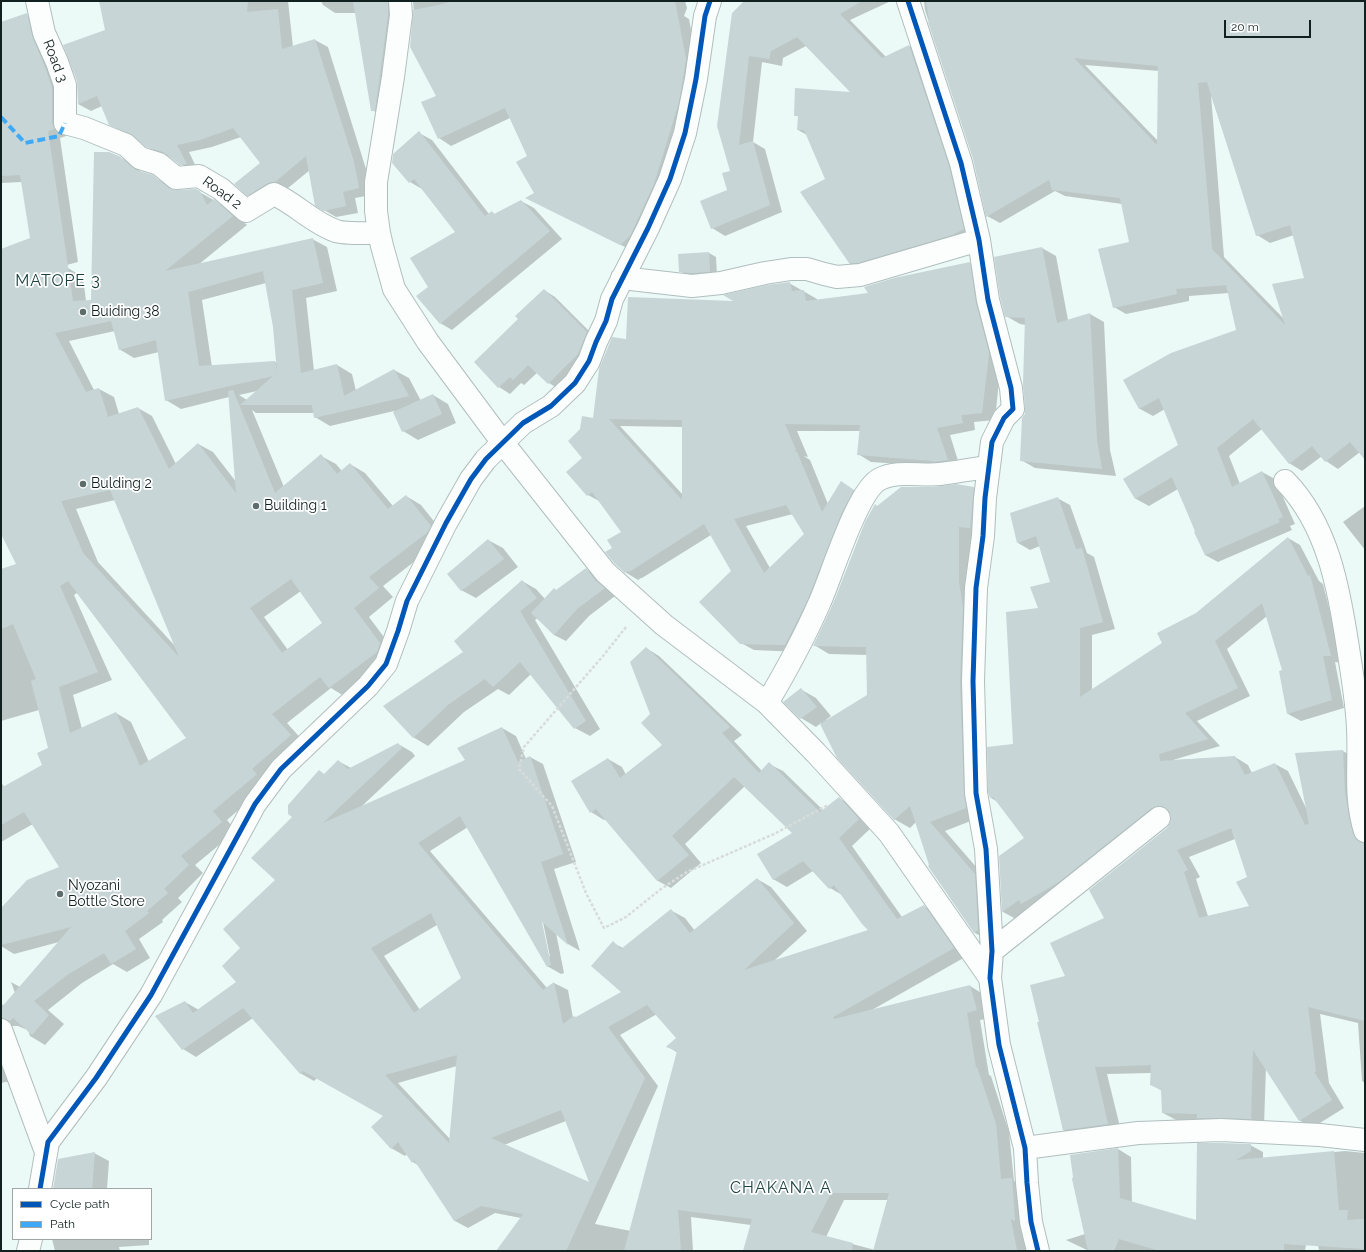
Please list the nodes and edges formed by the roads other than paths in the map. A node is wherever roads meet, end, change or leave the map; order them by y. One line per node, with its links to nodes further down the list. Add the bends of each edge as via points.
1 (37, 1): 5 (street, Road 3, via 44,33 65,85)
2 (400, 1): 6 (street, via 401,15 393,76 376,182)
3 (710, 1): 8 (street, via 705,16 685,132 670,179)
4 (908, 1): 7 (street, via 961,163)
5 (65, 123): 6 (street, Road 2, via 126,145 140,158 159,164 176,178 199,176 221,189 246,211 274,194 337,232)
6 (379, 234): 9 (street, via 394,289 428,342)
7 (979, 240): 8 (street, via 860,275 837,277 807,269 791,269 692,286); 10 (street, via 988,300 1011,388 1013,409 1004,418 992,442)
8 (622, 278): 9 (street, via 590,361 575,383 550,406 523,424)
9 (504, 443): 12 (street, via 605,572 664,625); 20 (street, via 486,459 471,479 446,522 407,601 386,664 368,686 281,769 255,804 151,995 96,1078 48,1142)
10 (988, 467): 12 (street, via 938,474 896,475 879,479 868,490 858,508 820,602); 15 (street, via 976,588 972,681 976,793 986,850)
11 (1285, 481): 14 (street, via 1315,524 1330,560 1342,610 1358,729 1357,788)
12 (767, 703): 16 (street, via 889,833)
13 (1159, 818): 15 (street)
14 (1365, 831)
15 (992, 951): 16 (street)
16 (990, 978): 19 (street, via 999,1045)
17 (1, 1030): 20 (street)
18 (1365, 1140): 19 (street, via 1221,1130 1138,1133)
19 (1025, 1148): 24 (street, via 1031,1222)
20 (46, 1152): 21 (street)
21 (40, 1188)
22 (31, 1240): 23 (street)
23 (28, 1251)
24 (1038, 1251)

